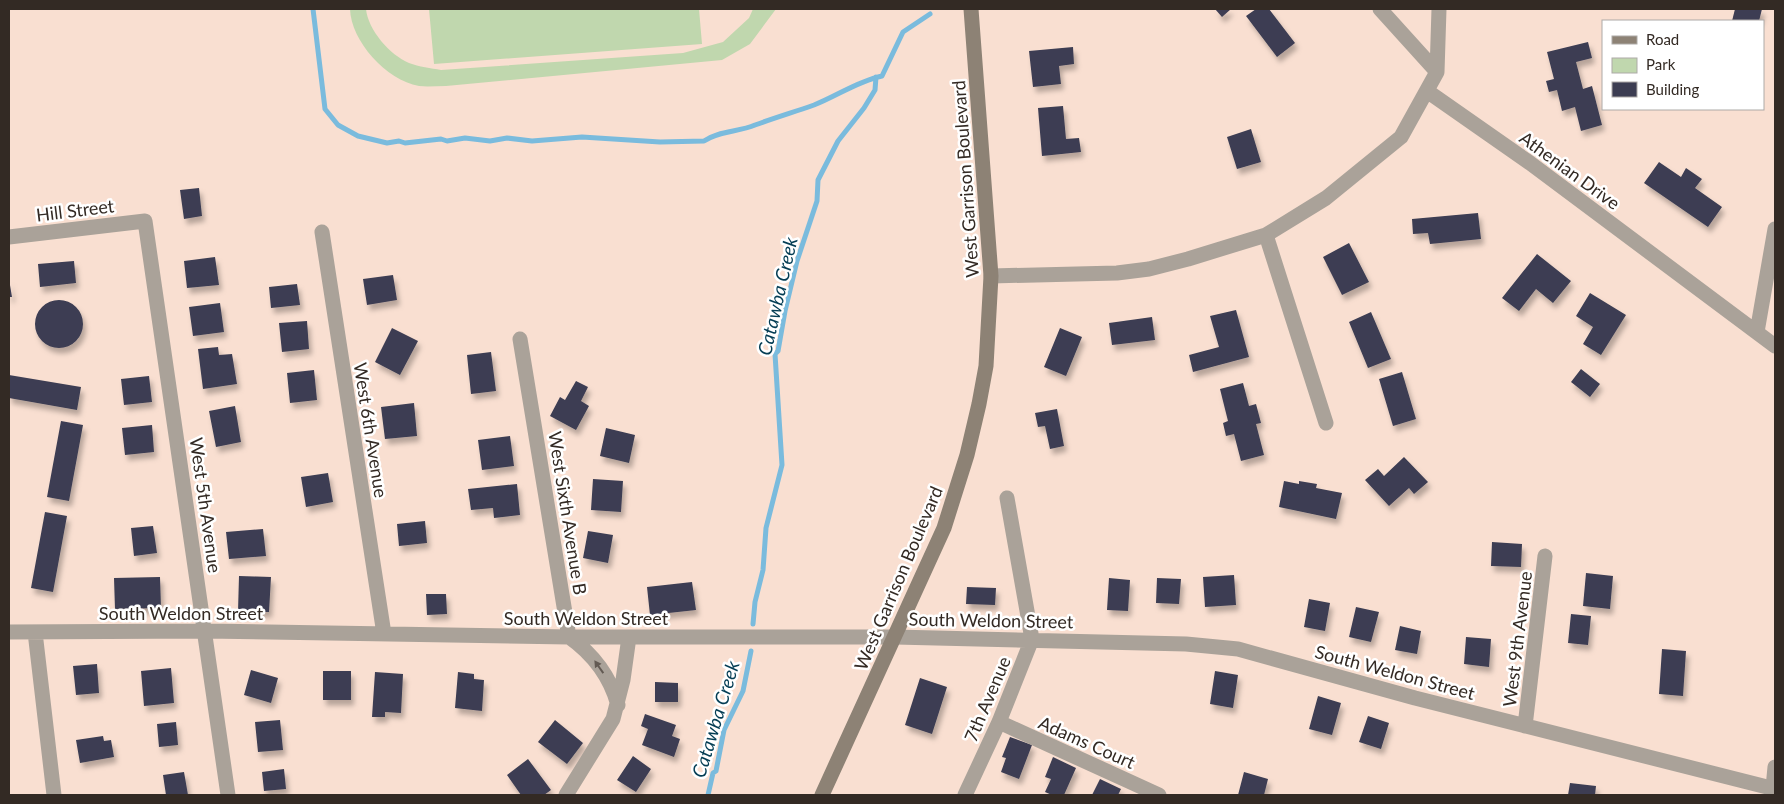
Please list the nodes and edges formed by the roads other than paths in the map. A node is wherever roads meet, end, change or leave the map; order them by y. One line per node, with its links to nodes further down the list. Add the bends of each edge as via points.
1 (971, 9): 11 (main road, West Garrison Boulevard)
2 (1380, 9): 4 (street)
3 (1439, 9): 4 (street)
4 (1438, 72): 5 (street)
5 (1427, 91): 9 (street, via 1401,137 1326,198); 12 (street, Athenian Drive, via 1530,163)
6 (145, 221): 10 (street, Hill Street); 18 (street, West 5th Avenue)
7 (1775, 230): 12 (street)
8 (322, 232): 21 (street, West 6th Avenue)
9 (1266, 235): 11 (street, via 1148,269); 15 (street)
10 (9, 237)
11 (991, 276): 24 (main road, West Garrison Boulevard, via 986,366 967,455 944,528)
12 (1757, 332): 14 (street, Athenian Drive)
13 (520, 339): 22 (street, West Sixth Avenue B)
14 (1775, 346)
15 (1326, 423)
16 (1007, 498): 25 (street)
17 (1545, 556): 28 (street, West 9th Avenue)
18 (205, 631): 20 (street, South Weldon Street); 21 (street, South Weldon Street); 32 (street, West 5th Avenue)
19 (9, 632): 20 (street, South Weldon Street)
20 (35, 632): 31 (street)
21 (384, 634): 22 (street, South Weldon Street)
22 (569, 637): 23 (street, South Weldon Street); 26 (street, one-way to 22, via 602,669 584,648)
23 (629, 637): 24 (street, South Weldon Street); 26 (street)
24 (895, 637): 25 (street, South Weldon Street); 34 (main road, West Garrison Boulevard)
25 (1032, 640): 27 (street, 7th Avenue); 28 (street, South Weldon Street, via 1148,642 1238,649)
26 (618, 705): 33 (street, via 604,737)
27 (999, 722): 35 (street, 7th Avenue); 36 (street, Adams Court)
28 (1525, 726): 30 (street, South Weldon Street)
29 (1775, 767): 30 (street)
30 (1774, 789)
31 (54, 795)
32 (228, 795)
33 (566, 795)
34 (822, 795)
35 (965, 795)
36 (1159, 795)

